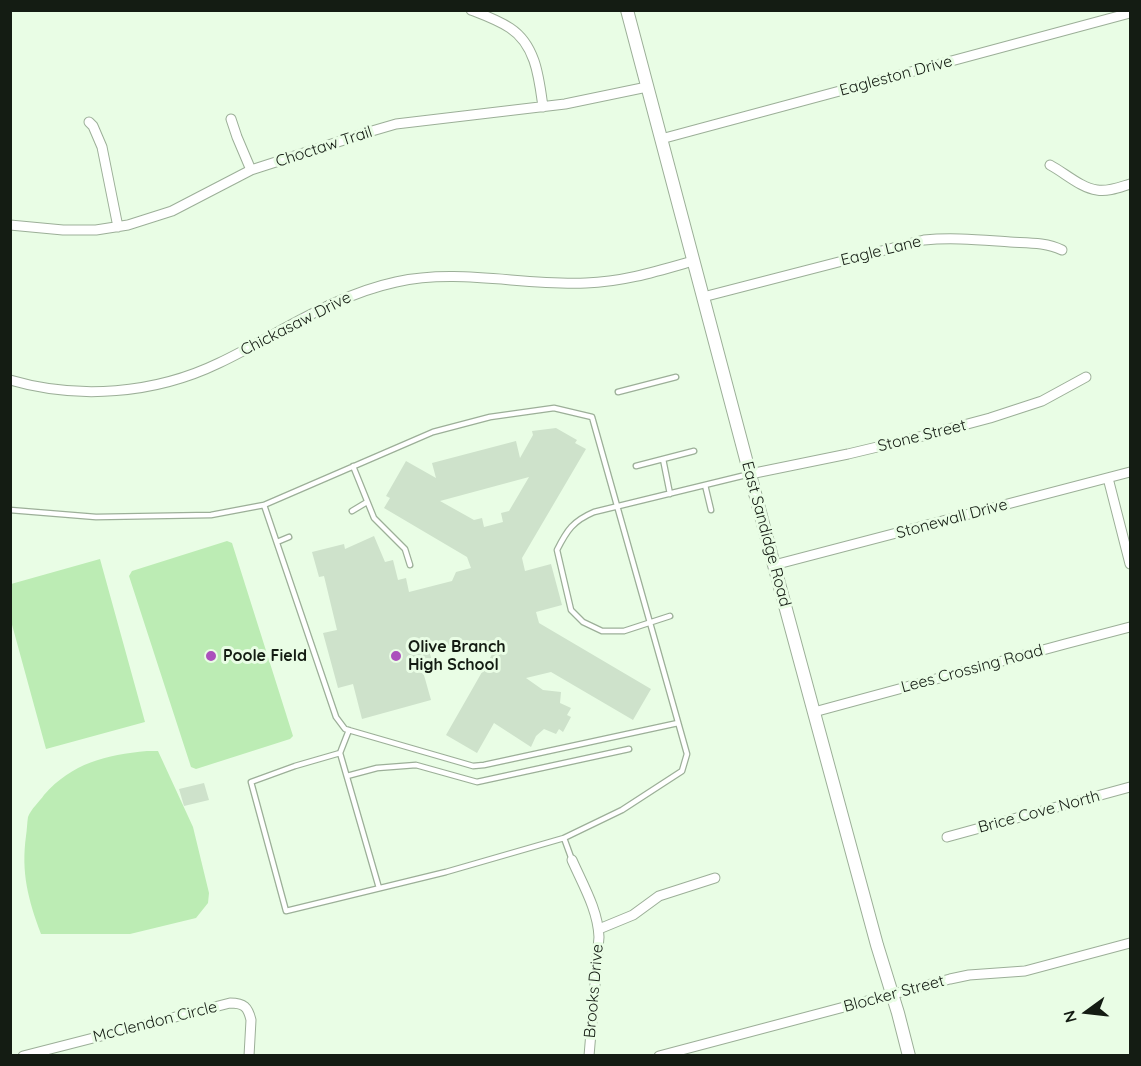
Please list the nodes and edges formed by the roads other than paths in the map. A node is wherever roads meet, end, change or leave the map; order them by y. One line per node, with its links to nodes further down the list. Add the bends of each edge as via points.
1 (471, 10): 5 (street, via 510,28 523,40 536,66)
2 (627, 10): 4 (street, East Sandidge Road)
3 (1131, 13): 8 (street, Eagleston Drive)
4 (647, 87): 5 (street, Choctaw Trail); 8 (street, East Sandidge Road)
5 (543, 107): 10 (street, Choctaw Trail, via 396,124)
6 (231, 119): 10 (street)
7 (89, 122): 13 (street, via 102,147)
8 (661, 139): 15 (street, East Sandidge Road)
9 (1050, 165): 11 (street, via 1098,190)
10 (251, 170): 13 (street, Choctaw Trail, via 172,211)
11 (1131, 184)
12 (10, 225): 13 (street, Choctaw Trail, via 63,230)
13 (118, 227)
14 (1062, 250): 16 (street, Eagle Lane, via 978,238 924,240)
15 (693, 261): 16 (street, East Sandidge Road); 19 (street, Chickasaw Drive, via 647,274 587,283 441,276 410,279 358,293 219,363 156,385 89,392)
16 (703, 297): 26 (street, East Sandidge Road)
17 (676, 377): 20 (lane)
18 (1086, 377): 26 (street, Stone Street, via 1042,401 990,418)
19 (10, 380)
20 (618, 392)
21 (694, 451): 22 (lane)
22 (663, 459): 24 (lane); 29 (lane)
23 (353, 466): 30 (lane); 31 (lane); 32 (lane, via 433,432 490,417 554,408 592,417)
24 (636, 466)
25 (1131, 472): 27 (street, Stonewall Drive)
26 (750, 474): 28 (lane); 40 (street, East Sandidge Road)
27 (1108, 478): 38 (street); 40 (street, Stonewall Drive)
28 (705, 485): 29 (lane); 34 (lane)
29 (670, 494): 32 (lane)
30 (367, 502): 35 (lane); 39 (lane, via 374,518 405,549)
31 (264, 505): 33 (lane, via 211,515 148,517); 37 (lane)
32 (617, 507): 42 (lane); 42 (lane, via 578,520 567,530 557,550 571,610 583,622 602,630 624,631)
33 (10, 510)
34 (711, 510)
35 (352, 511)
36 (290, 537): 37 (lane)
37 (277, 542): 46 (lane, via 336,717)
38 (1131, 564)
39 (410, 565)
40 (774, 565): 44 (street, East Sandidge Road)
41 (670, 616): 42 (lane)
42 (650, 622): 45 (lane)
43 (1131, 627): 44 (street, Lees Crossing Road)
44 (814, 712): 58 (street, East Sandidge Road)
45 (678, 723): 46 (lane, via 473,766); 52 (lane, via 687,754 682,771 622,810)
46 (349, 730): 48 (lane)
47 (629, 749): 49 (lane, via 477,782 417,765 377,768)
48 (340, 753): 49 (lane); 55 (lane, via 251,782 286,911)
49 (347, 776): 55 (lane)
50 (1131, 787): 51 (street, Brice Cove North)
51 (947, 837)
52 (564, 838): 53 (lane); 55 (lane)
53 (572, 860): 56 (street, Brooks Drive, via 596,913)
54 (715, 878): 56 (street, via 659,896 633,915)
55 (379, 888)
56 (599, 929): 63 (street, Brooks Drive)
57 (1131, 943): 58 (street, Blocker Street, via 1025,971 969,975)
58 (892, 995): 64 (street, Blocker Street); 65 (street, East Sandidge Road)
59 (62, 1045): 60 (street, McClendon Circle); 61 (street); 62 (street, McClendon Circle, via 238,1003 249,1012 251,1020)
60 (24, 1056)
61 (66, 1056)
62 (249, 1056)
63 (589, 1056)
64 (659, 1056)
65 (909, 1056)

